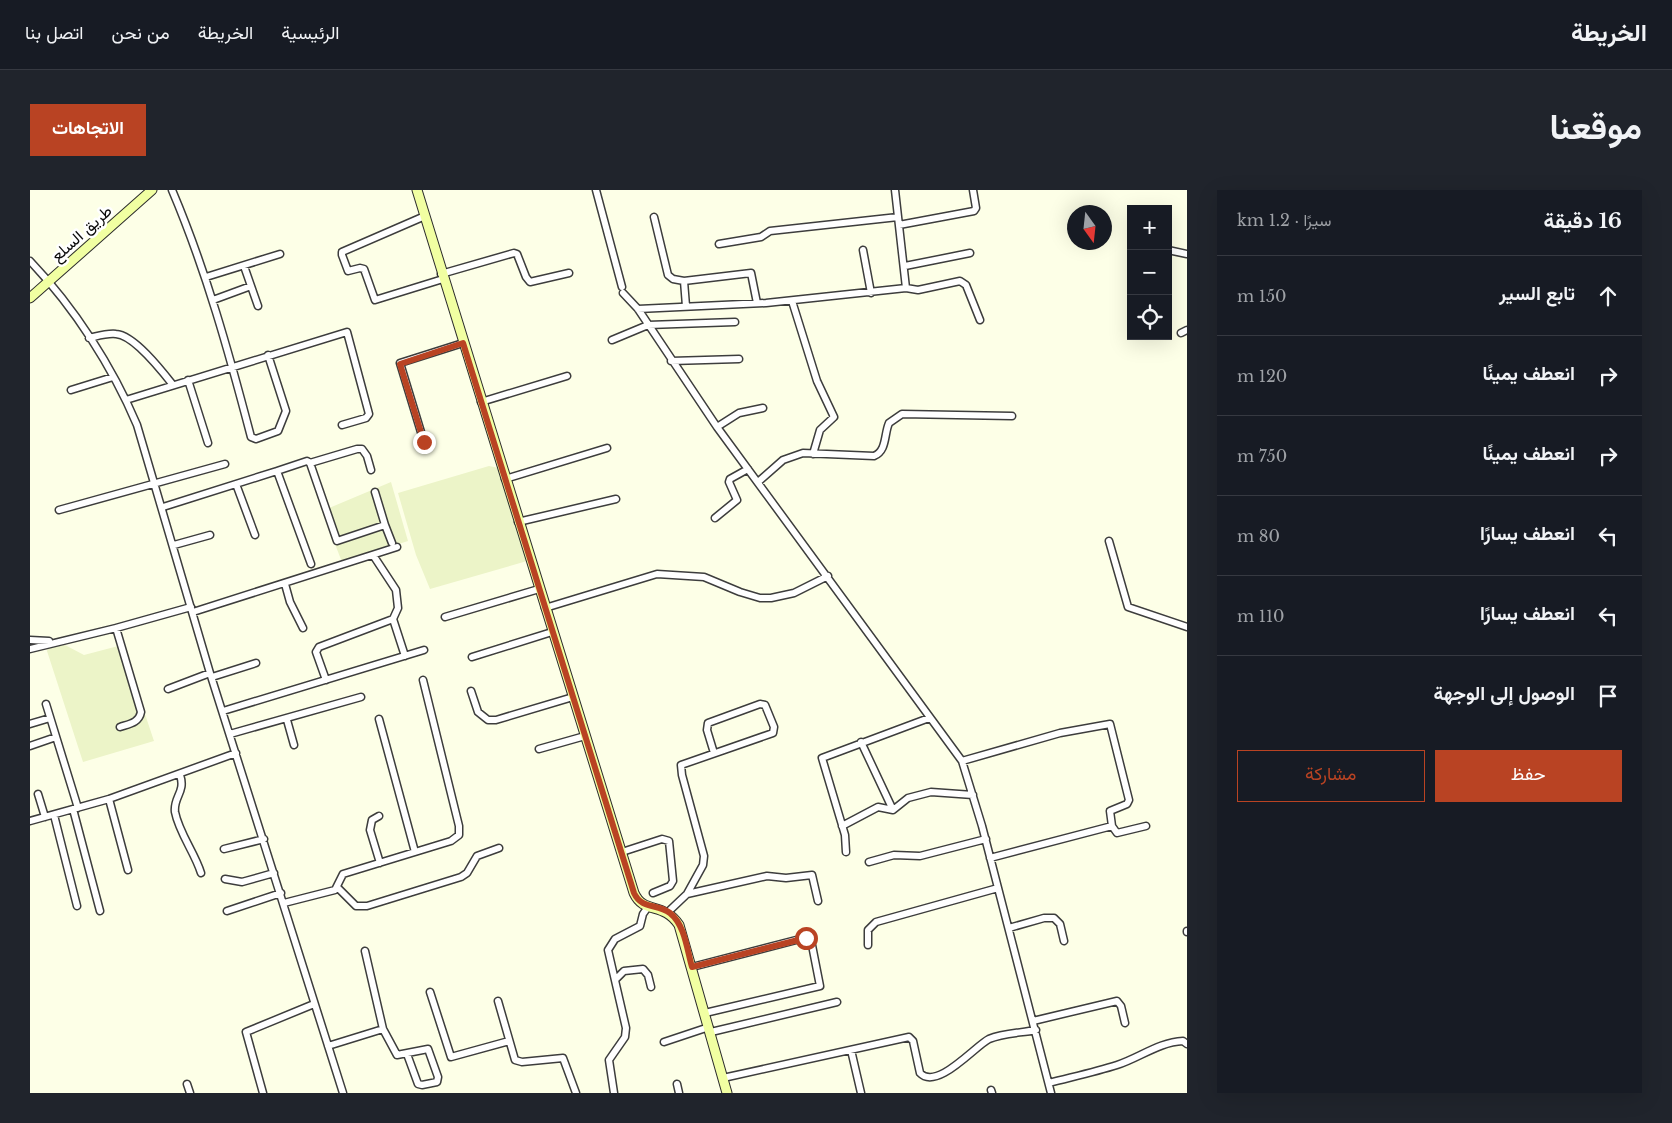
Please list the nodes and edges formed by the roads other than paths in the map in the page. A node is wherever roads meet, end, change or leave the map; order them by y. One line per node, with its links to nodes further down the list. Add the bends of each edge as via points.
1 (152, 190): 24 (street, طريق السلع)
2 (172, 190): 22 (street)
3 (416, 190): 7 (street)
4 (596, 190): 34 (street, via 623,290)
5 (894, 190): 9 (street)
6 (973, 190): 10 (street, via 974,211)
7 (425, 216): 21 (street); 21 (street, via 342,252 342,255 348,271 364,269 375,300)
8 (654, 217): 23 (street, via 668,275)
9 (898, 217): 10 (street); 11 (street, via 770,230 761,238)
10 (899, 225): 19 (street)
11 (719, 244)
12 (863, 250): 27 (street)
13 (1172, 251): 16 (street)
14 (970, 253): 19 (street)
15 (280, 254): 18 (street)
16 (1187, 254)
17 (30, 261): 24 (street)
18 (244, 266): 22 (street); 25 (street)
19 (905, 266): 26 (street)
20 (569, 273): 21 (street, via 530,282 514,253)
21 (442, 276): 40 (street)
22 (206, 277): 29 (street)
23 (684, 281): 31 (street, via 751,273); 33 (street)
24 (50, 282): 28 (street, طريق السلع); 38 (street)
25 (251, 286): 29 (street); 32 (street)
26 (906, 288): 27 (street); 35 (street, via 918,290 960,282 966,285)
27 (871, 293): 30 (street)
28 (30, 298)
29 (213, 300): 44 (street)
30 (792, 301): 31 (street); 59 (street, via 817,381 834,417 820,430)
31 (757, 303): 33 (street)
32 (258, 306)
33 (686, 306): 34 (street)
34 (638, 309): 37 (street)
35 (980, 320)
36 (735, 322): 37 (street)
37 (648, 325): 39 (street); 43 (street)
38 (89, 338): 46 (street); 48 (street, via 104,334 123,335 156,364)
39 (612, 340)
40 (463, 343): 51 (street); 56 (street, via 400,364)
41 (268, 355): 44 (street); 44 (street, via 286,411 278,432 256,440 251,437); 54 (street, via 347,332 369,414 366,418)
42 (739, 359): 43 (street)
43 (671, 361): 55 (street)
44 (232, 366): 47 (street)
45 (567, 376): 51 (street)
46 (113, 377): 49 (street); 50 (street)
47 (188, 380): 48 (street); 57 (street)
48 (173, 385): 50 (street)
49 (70, 390)
50 (126, 400): 68 (street)
51 (481, 402): 65 (street)
52 (763, 408): 55 (street, via 739,413)
53 (1012, 416): 59 (street, via 902,414 889,423 878,455)
54 (342, 425)
55 (717, 427): 62 (street)
56 (424, 442)
57 (208, 443)
58 (607, 448): 65 (street)
59 (813, 454): 66 (street, via 803,453 783,460)
60 (310, 463): 63 (street, via 362,449 368,456); 64 (street, via 307,461); 75 (street, via 337,541)
61 (225, 464): 68 (street)
62 (748, 469): 66 (street); 73 (street, via 730,479 737,500)
63 (371, 470)
64 (277, 471): 67 (street); 81 (street)
65 (505, 479): 74 (street)
66 (758, 482): 82 (street)
67 (236, 484): 71 (street); 77 (street)
68 (156, 485): 71 (street); 72 (street)
69 (375, 492): 75 (street)
70 (616, 499): 74 (street)
71 (163, 507): 79 (street)
72 (59, 510)
73 (715, 518)
74 (518, 522): 84 (street)
75 (385, 525): 80 (street, via 395,545)
76 (210, 535): 79 (street)
77 (255, 535)
78 (1109, 541): 89 (street, via 1128,607)
79 (174, 545): 86 (street)
80 (374, 555): 83 (street); 88 (street, via 396,590 398,608)
81 (311, 564)
82 (828, 576): 85 (street, via 794,593 760,598 704,577 657,574); 110 (street)
83 (285, 584): 86 (street); 91 (street)
84 (538, 589): 85 (street); 87 (street)
85 (545, 608): 92 (street)
86 (192, 610): 90 (street); 100 (street)
87 (445, 617)
88 (394, 619): 97 (street); 101 (street, via 318,648 316,652)
89 (1187, 627)
90 (116, 628): 94 (street); 114 (street, via 141,712 136,722)
91 (303, 628)
92 (552, 632): 98 (street); 106 (street)
93 (30, 640): 94 (street)
94 (53, 642): 95 (street)
95 (30, 649)
96 (424, 650): 97 (street)
97 (405, 656): 101 (street)
98 (472, 657)
99 (256, 663): 100 (street)
100 (211, 675): 103 (street); 108 (street)
101 (326, 680): 108 (street)
102 (422, 680): 144 (street, via 459,831 456,839)
103 (168, 689)
104 (471, 691): 106 (street, via 478,712 488,720)
105 (362, 697): 112 (street)
106 (573, 697): 116 (street)
107 (46, 704): 109 (street)
108 (223, 712): 115 (street)
109 (50, 718): 113 (street); 117 (street)
110 (929, 718): 118 (street); 124 (street)
111 (380, 719): 144 (street)
112 (287, 720): 115 (street); 119 (street)
113 (30, 724)
114 (120, 727)
115 (230, 734): 122 (street)
116 (585, 736): 121 (street); 145 (street)
117 (56, 737): 120 (street); 131 (street)
118 (862, 742): 126 (street); 137 (street, via 822,758)
119 (294, 745)
120 (30, 746)
121 (539, 749)
122 (236, 753): 125 (street); 140 (street)
123 (714, 753): 123 (street, via 774,733 765,705 708,723); 158 (street, via 681,765 704,856 703,865)
124 (962, 761): 128 (street); 138 (street, via 1110,724 1129,800 1110,811)
125 (180, 775): 129 (street); 151 (street, via 183,786 176,803 176,814)
126 (885, 793): 130 (street); 132 (street)
127 (38, 794): 135 (street)
128 (973, 795): 132 (street, via 930,792 908,798); 141 (street)
129 (109, 799): 131 (street); 150 (street)
130 (878, 807): 132 (street); 137 (street)
131 (76, 809): 133 (street); 163 (street)
132 (893, 810)
133 (54, 815): 135 (street); 161 (street)
134 (380, 816): 149 (street, via 372,820 370,827)
135 (44, 817): 136 (street)
136 (30, 821)
137 (842, 826): 146 (street)
138 (1112, 826): 139 (street, via 1117,833); 147 (street)
139 (1146, 826)
140 (264, 839): 143 (street); 152 (street)
141 (986, 839): 147 (street); 148 (street, via 920,856 894,856)
142 (499, 848): 154 (street, via 477,856 461,877 367,906 356,906)
143 (224, 849)
144 (415, 852): 149 (street)
145 (622, 852): 157 (street, via 662,839 669,841 673,881 670,886); 162 (street, via 636,897)
146 (846, 852)
147 (990, 858): 155 (street)
148 (869, 862)
149 (380, 863): 154 (street, via 343,874)
150 (128, 870)
151 (201, 873)
152 (274, 873): 153 (street, via 242,882); 156 (street)
153 (225, 879)
154 (338, 888): 160 (street)
155 (998, 888): 166 (street); 168 (street, via 876,922 868,930)
156 (281, 893): 160 (street); 164 (street)
157 (653, 893)
158 (687, 894): 159 (street, via 767,876 786,878 809,874 813,877); 165 (street)
159 (818, 900)
160 (284, 903): 176 (street)
161 (77, 906)
162 (648, 907): 165 (street); 171 (street, via 640,926 609,946)
163 (100, 911)
164 (227, 911)
165 (668, 912): 170 (street, via 679,925)
166 (1009, 928): 167 (street, via 1054,918 1060,924); 178 (street)
167 (1064, 941)
168 (868, 946)
169 (365, 951): 180 (street)
170 (692, 967): 177 (street); 177 (street, via 804,938 811,940 820,986)
171 (615, 980): 172 (street, via 624,971 643,969); 197 (street, via 626,1033 608,1060)
172 (651, 987)
173 (430, 992): 183 (street, via 450,1057)
174 (498, 1001): 183 (street)
175 (838, 1002): 181 (street)
176 (314, 1004): 186 (street); 194 (street, via 246,1032)
177 (705, 1012): 181 (street)
178 (1033, 1021): 179 (street, via 1117,1001); 182 (street)
179 (1125, 1023)
180 (383, 1029): 186 (street); 188 (street, via 395,1054)
181 (710, 1029): 184 (street); 189 (street)
182 (1036, 1030): 187 (street, via 988,1040 956,1066 931,1077 920,1073 911,1038); 190 (street)
183 (509, 1041): 196 (street, via 513,1057 518,1062 563,1058)
184 (664, 1042)
185 (1187, 1044): 190 (street, via 1178,1041 1118,1065)
186 (328, 1046): 195 (street)
187 (851, 1050): 189 (street); 200 (street)
188 (407, 1054): 188 (street, via 428,1049 437,1082 418,1084)
189 (723, 1078): 199 (street)
190 (1049, 1083): 201 (street)
191 (187, 1084): 193 (street)
192 (677, 1084): 198 (street)
193 (190, 1093)
194 (263, 1093)
195 (343, 1093)
196 (576, 1093)
197 (614, 1093)
198 (679, 1093)
199 (726, 1093)
200 (861, 1093)
201 (1051, 1093)

